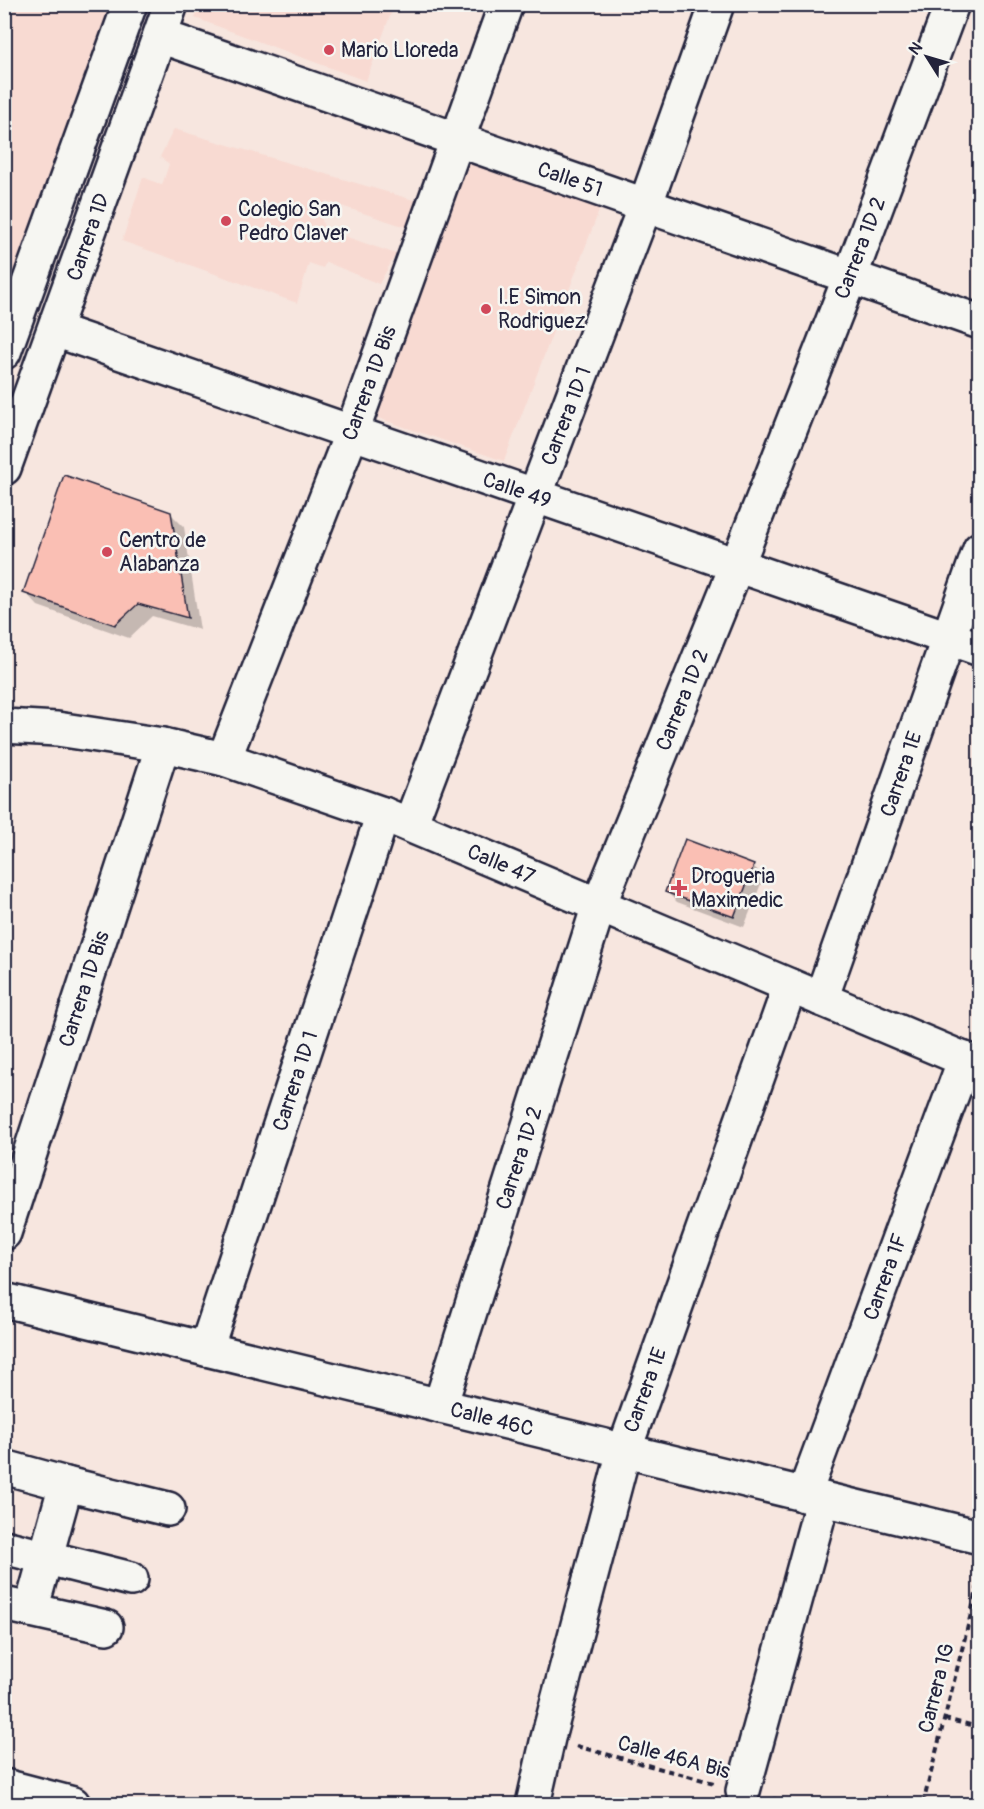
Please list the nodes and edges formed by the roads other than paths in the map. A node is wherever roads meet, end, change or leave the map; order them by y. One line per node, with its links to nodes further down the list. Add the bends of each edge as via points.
1 (130, 4): 12 (street, Carrera 1D)
2 (171, 4): 6 (street, Carrera 1D)
3 (506, 4): 7 (street, Carrera 1D Bis)
4 (717, 4): 8 (street, Carrera 1D 1)
5 (952, 4): 9 (street, Carrera 1D 2)
6 (160, 36): 7 (street, Calle 51); 11 (street, Carrera 1D)
7 (458, 140): 8 (street, Calle 51); 13 (street, Carrera 1D Bis)
8 (645, 206): 9 (street, Calle 51); 15 (street, Carrera 1D 1)
9 (850, 277): 10 (street, Calle 51); 17 (street, Carrera 1D 2)
10 (980, 322)
11 (55, 330): 13 (street, Calle 49); 14 (street, Carrera 1D)
12 (4, 352)
13 (352, 432): 15 (street, Calle 49); 22 (street, Carrera 1D Bis)
14 (4, 468)
15 (535, 496): 17 (street, Calle 49); 23 (street, Carrera 1D 1)
16 (980, 549): 18 (street, Carrera 1E)
17 (737, 565): 18 (street, Calle 49); 24 (street, Carrera 1D 2)
18 (948, 638): 19 (street, Calle 49); 26 (street, Carrera 1E)
19 (980, 649)
20 (4, 726): 21 (street, Calle 47, via 57,729)
21 (162, 745): 22 (street, Calle 47); 28 (street, Carrera 1D Bis)
22 (224, 759): 23 (street, Calle 47)
23 (397, 819): 24 (street, Calle 47); 30 (street, Carrera 1D 1)
24 (599, 905): 25 (street, Calle 47); 31 (street, Carrera 1D 2)
25 (790, 986): 26 (street, Calle 47); 32 (street, Carrera 1E)
26 (821, 999): 27 (street, Calle 47)
27 (972, 1063): 35 (street, Carrera 1F)
28 (4, 1233)
29 (4, 1300): 30 (street, Calle 46C)
30 (206, 1349): 31 (street, Calle 46C)
31 (440, 1406): 32 (street, Calle 46C)
32 (624, 1450): 35 (street, Calle 46C); 46 (street, Carrera 1E)
33 (4, 1467): 34 (street)
34 (66, 1484): 36 (street); 39 (street)
35 (814, 1497): 37 (street, Calle 46C); 44 (street, Carrera 1F)
36 (168, 1509)
37 (980, 1537)
38 (4, 1547): 39 (street)
39 (47, 1558): 40 (street); 41 (street)
40 (131, 1579)
41 (18, 1607): 42 (street)
42 (106, 1627)
43 (4, 1785): 45 (street)
44 (743, 1791)
45 (73, 1804)
46 (532, 1804)

